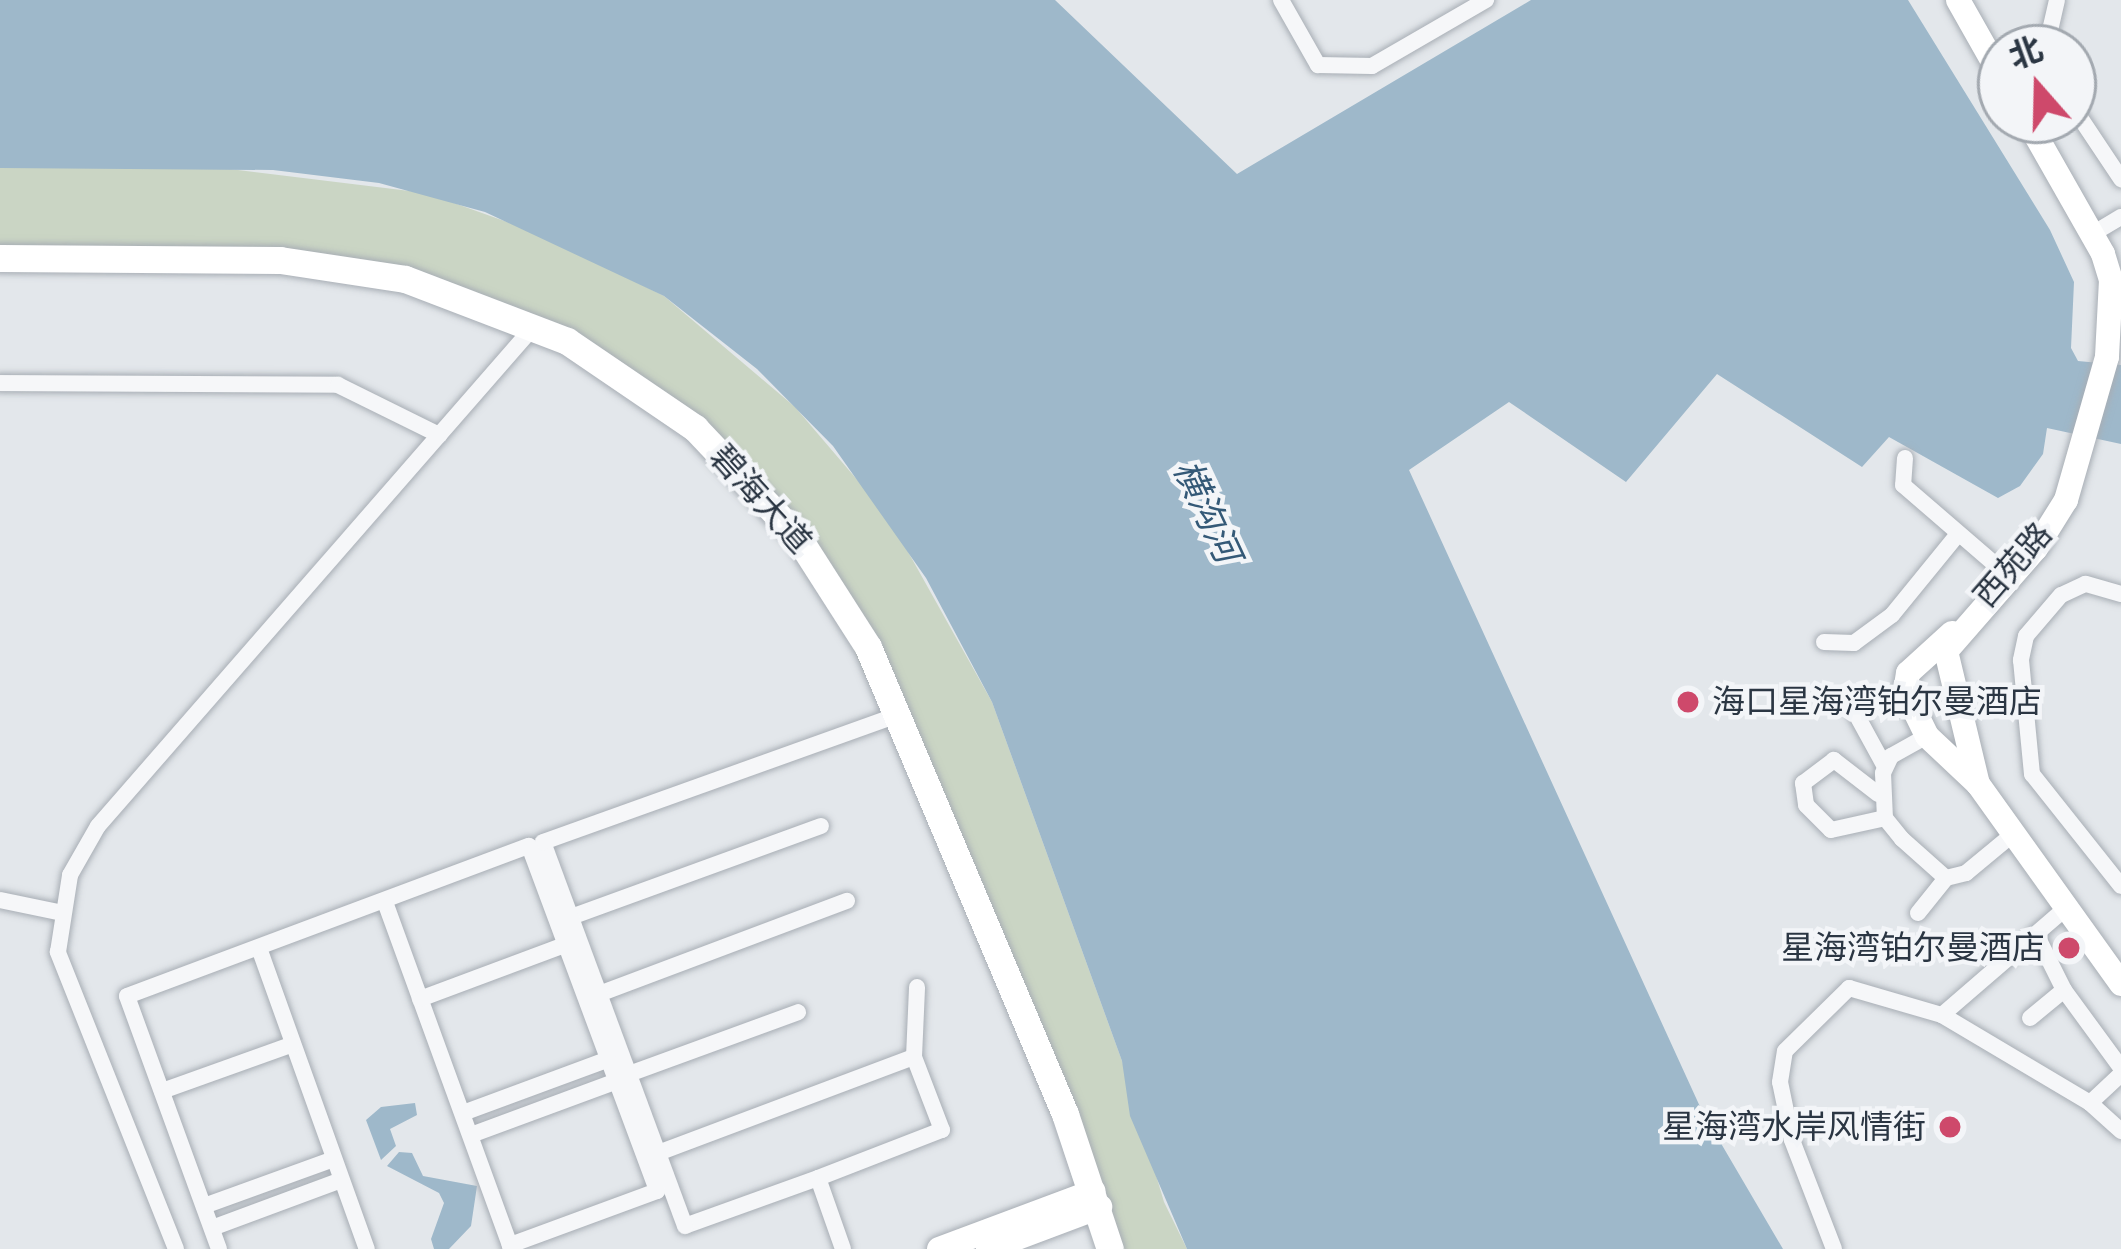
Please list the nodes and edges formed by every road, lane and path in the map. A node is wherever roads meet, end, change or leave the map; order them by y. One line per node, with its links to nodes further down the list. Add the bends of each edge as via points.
1 (1281, 0): 2 (street, via 1318,65 1372,66)
2 (1486, 0)
3 (1958, 0): 4 (main road)
4 (1977, 34)
5 (2097, 143): 7 (street)
6 (2041, 144): 9 (main road, 西苑路)
7 (2121, 179)
8 (2121, 217): 9 (street)
9 (2094, 232): 16 (main road, 西苑路, via 2111,280 2107,357 2081,469 2043,539)
10 (0, 262): 11 (main road, 碧海大道, via 317,272 422,292); 21 (main road, 碧海大道, via 253,259 355,268 475,300 567,341 667,406 754,485 847,609)
11 (529, 332): 13 (street); 21 (main road, 碧海大道, via 652,405 751,494 841,617)
12 (0, 383): 13 (street, via 338,385)
13 (439, 435): 36 (street, via 98,826 70,875)
14 (1905, 458): 15 (street, via 1904,484)
15 (1958, 534): 16 (street); 19 (street, via 1892,615 1854,643)
16 (2006, 574): 18 (main road, 西苑路)
17 (2121, 594): 31 (street, via 2085,584 2061,595 2041,611 2021,660 2032,774)
18 (1959, 628): 22 (main road, via 1909,673 1905,691); 24 (main road, 西苑路, via 1946,650)
19 (1824, 642)
20 (1850, 703): 23 (street)
21 (893, 716): 29 (street); 64 (main road, 碧海大道)
22 (1927, 736): 23 (street); 24 (main road)
23 (1885, 767): 25 (street)
24 (1978, 784): 28 (main road, 西苑路)
25 (1878, 794): 26 (street); 26 (street, via 1834,760 1803,782 1806,805 1831,830)
26 (1885, 818): 30 (street)
27 (821, 826): 38 (street)
28 (2013, 834): 30 (street, via 1966,873); 35 (main road, 西苑路)
29 (536, 844): 34 (street); 38 (street); 40 (street)
30 (1946, 878): 37 (street)
31 (2121, 886)
32 (0, 900): 36 (street)
33 (847, 901): 45 (street)
34 (385, 902): 41 (street); 46 (street)
35 (2065, 908): 39 (street); 42 (main road, 西苑路)
36 (63, 913): 68 (street, via 58,952)
37 (1918, 913)
38 (571, 917): 45 (street)
39 (2036, 934): 44 (street); 48 (street)
40 (567, 944): 46 (street); 52 (street)
41 (260, 948): 50 (street); 55 (street, via 127,996)
42 (2121, 984)
43 (917, 987): 51 (street)
44 (2064, 989): 49 (street); 53 (street)
45 (599, 994): 54 (street)
46 (420, 999): 57 (street)
47 (798, 1012): 54 (street)
48 (1942, 1015): 56 (street); 76 (street, via 1849,988 1785,1052 1780,1082 1792,1140)
49 (2030, 1018)
50 (293, 1044): 55 (street); 61 (street)
51 (914, 1057): 60 (street); 62 (street, via 942,1130)
52 (609, 1059): 54 (street); 57 (street)
53 (2121, 1071): 56 (street)
54 (623, 1077): 59 (street); 60 (street); 67 (street, via 657,1191)
55 (163, 1091): 65 (street)
56 (2090, 1102): 58 (street)
57 (463, 1113): 59 (street)
58 (2121, 1131)
59 (471, 1135): 67 (street)
60 (658, 1153): 62 (street, via 685,1226)
61 (334, 1160): 63 (street); 65 (street)
62 (818, 1178): 71 (street)
63 (341, 1180): 66 (street); 70 (street)
64 (1091, 1201): 72 (main road); 73 (main road); 74 (main road, 碧海大道); 75 (main road, 碧海大道)
65 (204, 1206): 66 (street)
66 (212, 1228): 69 (street)
67 (511, 1247)
68 (176, 1249)
69 (219, 1249)
70 (367, 1249)
71 (843, 1249)
72 (939, 1249)
73 (988, 1249)
74 (1097, 1249)
75 (1110, 1249)
76 (1834, 1249)

